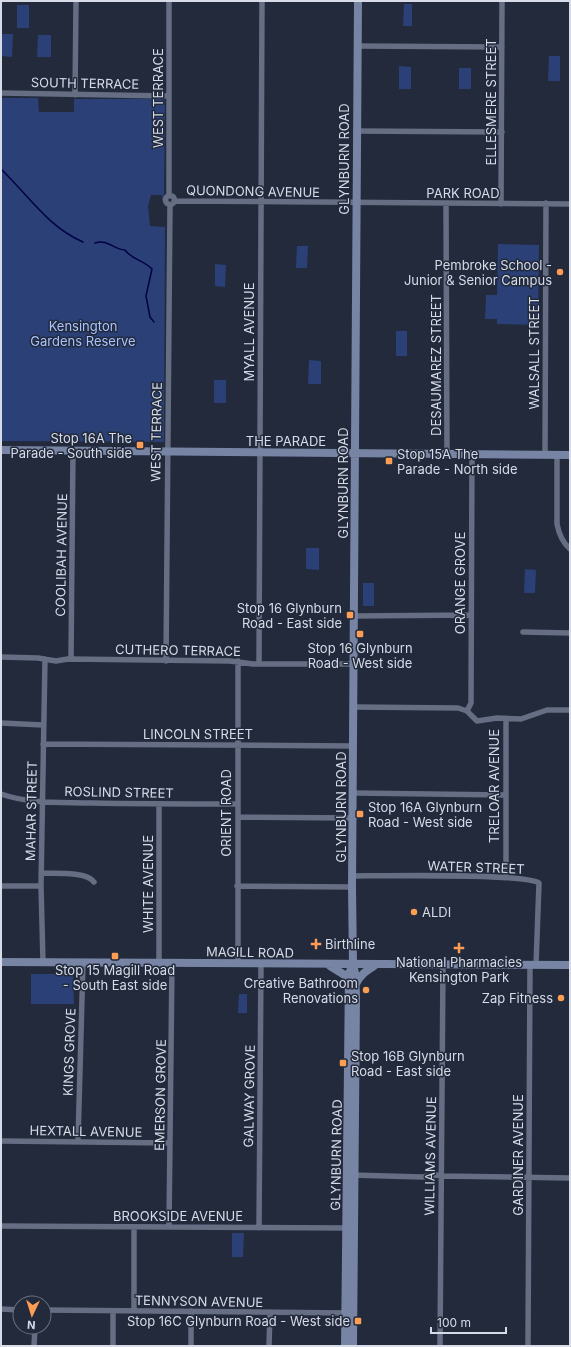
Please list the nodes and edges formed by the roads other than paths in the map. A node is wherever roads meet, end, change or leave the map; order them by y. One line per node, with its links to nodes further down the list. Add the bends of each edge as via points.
1 (76, 1): 9 (street)
2 (169, 1): 10 (street, WEST TERRACE)
3 (262, 1): 13 (street, MYALL AVENUE)
4 (358, 1): 6 (main road, GLYNBURN ROAD)
5 (502, 1): 7 (street, ELLESMERE STREET)
6 (357, 46): 7 (street); 11 (main road, GLYNBURN ROAD)
7 (502, 47): 12 (street, ELLESMERE STREET)
8 (1, 92): 9 (street, SOUTH TERRACE)
9 (76, 95): 10 (street, SOUTH TERRACE)
10 (168, 96): 14 (street, WEST TERRACE, via 169,196 174,198)
11 (356, 132): 12 (street); 15 (main road, GLYNBURN ROAD)
12 (502, 132): 18 (street, ELLESMERE STREET)
13 (260, 202): 14 (street, QUONDONG AVENUE); 15 (street, QUONDONG AVENUE); 23 (street, MYALL AVENUE)
14 (172, 203): 22 (street, WEST TERRACE)
15 (356, 203): 17 (street, PARK ROAD); 24 (main road, GLYNBURN ROAD)
16 (546, 203): 18 (street, PARK ROAD); 19 (street, PARK ROAD); 27 (street, WALSALL STREET)
17 (446, 204): 18 (street, PARK ROAD); 25 (street, DESAUMAREZ STREET)
18 (501, 204)
19 (570, 204)
20 (1, 450): 21 (main road, THE PARADE)
21 (73, 451): 22 (main road, THE PARADE); 37 (street, COOLIBAH AVENUE)
22 (167, 452): 23 (main road, THE PARADE); 38 (street, WEST TERRACE)
23 (260, 453): 24 (main road, THE PARADE); 40 (street, MYALL AVENUE)
24 (355, 454): 25 (main road, THE PARADE); 32 (main road, GLYNBURN ROAD)
25 (447, 454): 26 (main road, THE PARADE)
26 (472, 454): 27 (main road, THE PARADE); 31 (street, ORANGE GROVE)
27 (545, 455): 28 (main road, THE PARADE)
28 (557, 455): 29 (main road, THE PARADE); 30 (street, via 557,524 564,544)
29 (570, 455)
30 (570, 549)
31 (471, 615): 32 (street); 44 (street, ORANGE GROVE, via 471,703)
32 (354, 616): 41 (main road, GLYNBURN ROAD)
33 (523, 632): 34 (street)
34 (570, 633)
35 (1, 657): 36 (street, CUTHERO TERRACE)
36 (45, 659): 37 (street, CUTHERO TERRACE); 47 (street, MAHAR STREET)
37 (71, 659): 38 (street, CUTHERO TERRACE)
38 (166, 660): 39 (street, CUTHERO TERRACE)
39 (238, 661): 40 (street, CUTHERO TERRACE); 49 (street, ORIENT ROAD)
40 (259, 664): 41 (street, CUTHERO TERRACE)
41 (354, 664): 42 (main road, GLYNBURN ROAD)
42 (354, 707): 44 (street, via 458,708); 50 (main road, GLYNBURN ROAD)
43 (570, 710): 45 (street, via 547,710 524,718)
44 (467, 711): 45 (street, via 477,721)
45 (506, 719): 53 (street, TRELOAR AVENUE)
46 (1, 723): 47 (street)
47 (43, 725): 48 (street, MAHAR STREET)
48 (43, 744): 49 (street, LINCOLN STREET); 54 (street, MAHAR STREET)
49 (237, 745): 50 (street, LINCOLN STREET); 55 (street, ORIENT ROAD)
50 (353, 746): 51 (main road, GLYNBURN ROAD)
51 (354, 793): 53 (street); 58 (main road, GLYNBURN ROAD)
52 (1, 794): 54 (street, ROSLIND STREET, via 17,800)
53 (505, 794): 61 (street, TRELOAR AVENUE)
54 (44, 802): 56 (street, ROSLIND STREET); 59 (street, MAHAR STREET)
55 (238, 804): 56 (street, ROSLIND STREET); 57 (street, ORIENT ROAD)
56 (159, 805): 70 (street, WHITE AVENUE)
57 (238, 817): 58 (street); 65 (street, ORIENT ROAD)
58 (354, 818): 60 (main road, GLYNBURN ROAD)
59 (41, 874): 62 (street, via 82,875 90,877); 64 (street, MAHAR STREET)
60 (352, 876): 61 (street, WATER STREET); 66 (main road, GLYNBURN ROAD)
61 (506, 878): 77 (street, WATER STREET, via 535,880 539,884)
62 (94, 882)
63 (1, 886): 64 (street)
64 (41, 886): 68 (street, MAHAR STREET)
65 (237, 886): 66 (street); 72 (street, ORIENT ROAD)
66 (352, 887): 75 (main road, GLYNBURN ROAD)
67 (1, 962): 68 (main road, MAGILL ROAD)
68 (43, 962): 69 (main road, MAGILL ROAD)
69 (83, 963): 70 (main road, MAGILL ROAD); 82 (street, KINGS GROVE)
70 (159, 963): 71 (main road, MAGILL ROAD)
71 (172, 963): 72 (main road, MAGILL ROAD); 83 (street, EMERSON GROVE)
72 (238, 964): 73 (main road, MAGILL ROAD)
73 (261, 964): 74 (main road, MAGILL ROAD); 91 (street, GALWAY GROVE)
74 (329, 965): 75 (main road, MAGILL ROAD); 80 (main road)
75 (353, 965): 76 (main road, MAGILL ROAD); 80 (main road, GLYNBURN ROAD)
76 (375, 965): 78 (main road, MAGILL ROAD); 80 (main road)
77 (533, 965): 78 (main road, MAGILL ROAD); 79 (main road, MAGILL ROAD); 86 (street, GARDINER AVENUE)
78 (443, 966): 85 (street, WILLIAMS AVENUE)
79 (570, 966)
80 (353, 982): 84 (main road, GLYNBURN ROAD)
81 (1, 1141): 82 (street, HEXTALL AVENUE)
82 (78, 1141): 83 (street, HEXTALL AVENUE)
83 (170, 1143): 90 (street, EMERSON GROVE)
84 (352, 1175): 85 (street); 92 (main road, GLYNBURN ROAD)
85 (441, 1176): 86 (street); 108 (street, WILLIAMS AVENUE)
86 (529, 1178): 87 (street); 109 (street, GARDINER AVENUE)
87 (570, 1178)
88 (1, 1226): 89 (street, BROOKSIDE AVENUE)
89 (134, 1227): 90 (street, BROOKSIDE AVENUE); 97 (street)
90 (169, 1227): 91 (street, BROOKSIDE AVENUE)
91 (259, 1228): 92 (street, BROOKSIDE AVENUE)
92 (350, 1228): 100 (main road, GLYNBURN ROAD)
93 (1, 1309): 94 (street)
94 (12, 1310)
95 (52, 1310): 96 (street, TENNYSON AVENUE)
96 (114, 1311): 97 (street, TENNYSON AVENUE); 103 (street)
97 (134, 1311): 98 (street, TENNYSON AVENUE)
98 (191, 1311): 99 (street, TENNYSON AVENUE); 104 (street)
99 (270, 1312): 100 (street, TENNYSON AVENUE); 105 (street)
100 (349, 1313): 106 (main road, GLYNBURN ROAD); 107 (main road, GLYNBURN ROAD)
101 (34, 1335): 102 (street)
102 (34, 1346)
103 (113, 1346)
104 (191, 1346)
105 (269, 1346)
106 (345, 1346)
107 (352, 1346)
108 (440, 1346)
109 (528, 1346)

